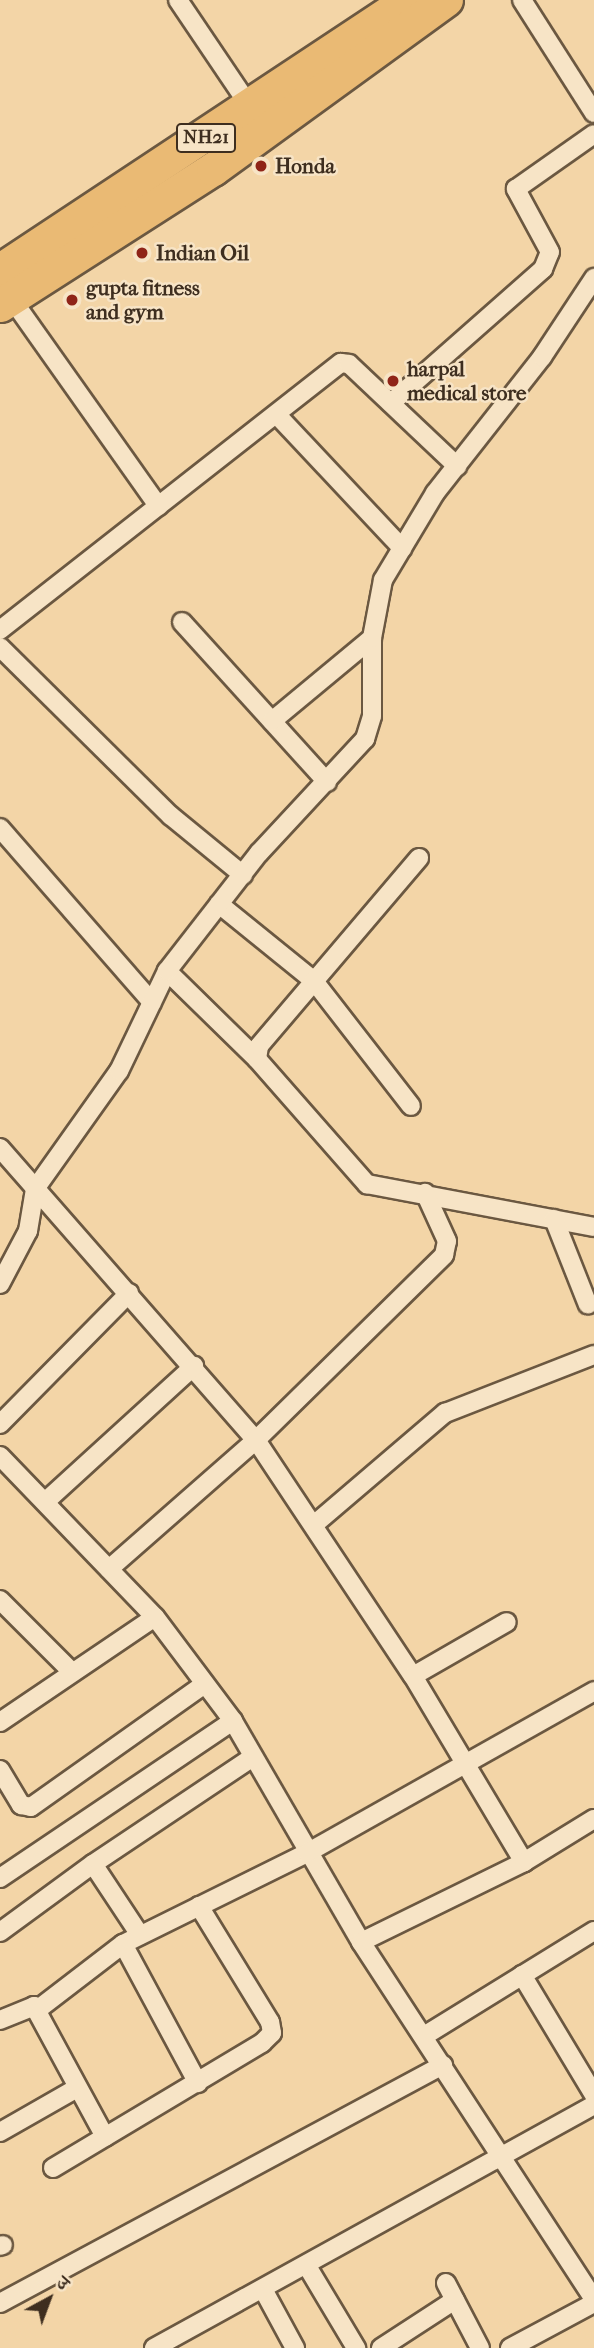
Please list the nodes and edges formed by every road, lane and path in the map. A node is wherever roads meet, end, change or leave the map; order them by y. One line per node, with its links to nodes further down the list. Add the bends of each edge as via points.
1 (178, 0): 6 (street)
2 (408, 0): 6 (highway, NH21)
3 (446, 0): 6 (highway, NH21)
4 (522, 0): 5 (street)
5 (594, 113)
6 (260, 119): 9 (highway, NH21)
7 (594, 134): 10 (street, via 516,189 550,253 543,269)
8 (594, 278): 12 (street, via 542,358)
9 (4, 291): 13 (street)
10 (391, 403): 11 (street, via 344,362); 12 (street)
11 (277, 415): 13 (street); 14 (street)
12 (457, 466): 14 (street)
13 (158, 506): 16 (street)
14 (402, 548): 17 (street, via 378,593)
15 (182, 622): 19 (street)
16 (0, 630)
17 (372, 638): 19 (street); 20 (street, via 372,716 365,739)
18 (0, 647): 23 (street, via 171,816)
19 (272, 721): 20 (street)
20 (327, 782): 23 (street)
21 (0, 828): 27 (street)
22 (419, 858): 26 (street)
23 (243, 875): 24 (street)
24 (219, 904): 25 (street); 26 (street)
25 (166, 971): 27 (street); 28 (street)
26 (314, 981): 28 (street, via 259,1046); 29 (street)
27 (152, 1002): 31 (street, via 119,1071)
28 (257, 1059): 32 (street, via 361,1181)
29 (411, 1106)
30 (0, 1147): 31 (street)
31 (35, 1189): 35 (street, via 28,1231); 36 (street)
32 (425, 1193): 33 (street); 41 (street, via 447,1241 444,1255)
33 (554, 1219): 34 (street); 37 (street)
34 (594, 1227)
35 (0, 1284)
36 (130, 1293): 39 (street); 40 (street)
37 (588, 1305)
38 (594, 1355): 44 (street, via 445,1413)
39 (194, 1366): 41 (street); 43 (street)
40 (0, 1424)
41 (256, 1440): 44 (street); 45 (street)
42 (0, 1456): 43 (street)
43 (45, 1502): 45 (street)
44 (316, 1523): 50 (street)
45 (109, 1569): 47 (street)
46 (0, 1600): 49 (street)
47 (155, 1617): 49 (street); 51 (street)
48 (507, 1622): 50 (street)
49 (70, 1670): 54 (street)
50 (414, 1676): 56 (street)
51 (205, 1684): 53 (street); 57 (street, via 31,1807 21,1805)
52 (594, 1690): 56 (street)
53 (233, 1721): 55 (street); 62 (street)
54 (0, 1722)
55 (253, 1757): 59 (street); 61 (street)
56 (466, 1763): 59 (street); 60 (street)
57 (0, 1770)
58 (594, 1819): 60 (street)
59 (307, 1853): 63 (street); 67 (street)
60 (524, 1862): 67 (street)
61 (93, 1864): 64 (street); 66 (street)
62 (0, 1878)
63 (199, 1906): 66 (street); 74 (street, via 272,2027 262,2043)
64 (0, 1932)
65 (594, 1932): 69 (street)
66 (140, 1935): 68 (street)
67 (361, 1942): 72 (street)
68 (123, 1944): 70 (street); 74 (street)
69 (522, 1975): 72 (street); 76 (street)
70 (37, 2010): 71 (street, via 25,2007); 75 (street)
71 (0, 2020)
72 (424, 2036): 73 (street)
73 (443, 2065): 80 (street); 87 (street)
74 (198, 2083): 79 (street)
75 (77, 2088): 78 (street); 79 (street)
76 (594, 2095)
77 (594, 2105): 80 (street)
78 (0, 2132)
79 (105, 2137): 81 (street)
80 (504, 2156): 82 (street); 86 (street)
81 (53, 2168)
82 (307, 2266): 84 (street); 90 (street)
83 (446, 2283): 85 (street)
84 (264, 2291): 88 (street); 89 (street)
85 (454, 2300): 91 (street); 92 (street)
86 (594, 2302): 93 (street)
87 (0, 2303)
88 (154, 2348)
89 (295, 2348)
90 (356, 2348)
91 (380, 2348)
92 (480, 2348)
93 (510, 2348)

